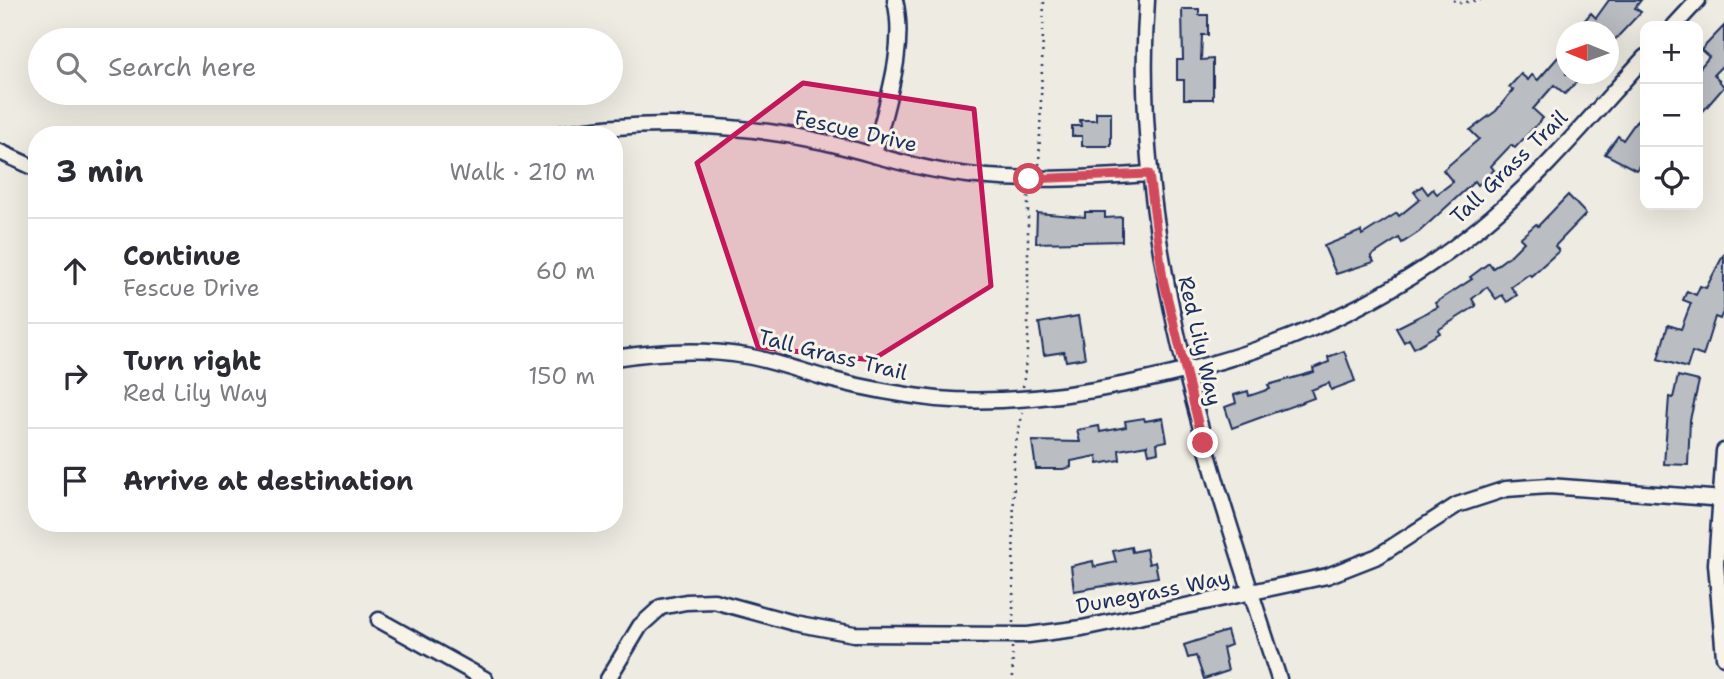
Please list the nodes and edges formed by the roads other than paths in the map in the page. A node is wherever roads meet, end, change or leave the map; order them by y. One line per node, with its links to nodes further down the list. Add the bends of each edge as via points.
1 (895, 0): 8 (street, via 897,51)
2 (1147, 0): 10 (street, Red Lily Way)
3 (1698, 0): 4 (street)
4 (1679, 21)
5 (1640, 62): 12 (street, Tall Grass Trail, via 1516,194 1435,260 1364,304 1300,335)
6 (623, 129): 8 (street, Fescue Drive, via 720,128 823,142)
7 (0, 152): 9 (street)
8 (874, 155): 10 (street, Fescue Drive, via 951,173 1034,179)
9 (28, 165)
10 (1149, 174): 12 (street, Red Lily Way, via 1163,279)
11 (623, 357): 12 (street, Tall Grass Trail, via 722,352 909,396 967,400 1023,400)
12 (1185, 372): 15 (street, Red Lily Way, via 1216,490)
13 (1724, 451): 14 (street)
14 (1722, 499): 15 (street, Dunegrass Way, via 1549,486 1506,489 1457,505 1394,547 1347,570); 17 (street, via 1716,564)
15 (1251, 593): 19 (street, Dunegrass Way, via 1082,628 1012,635 854,634 794,624 714,601 686,602 661,607 640,626); 20 (street, Red Lily Way)
16 (379, 620): 18 (street)
17 (1724, 657)
18 (485, 679)
19 (608, 679)
20 (1279, 679)

